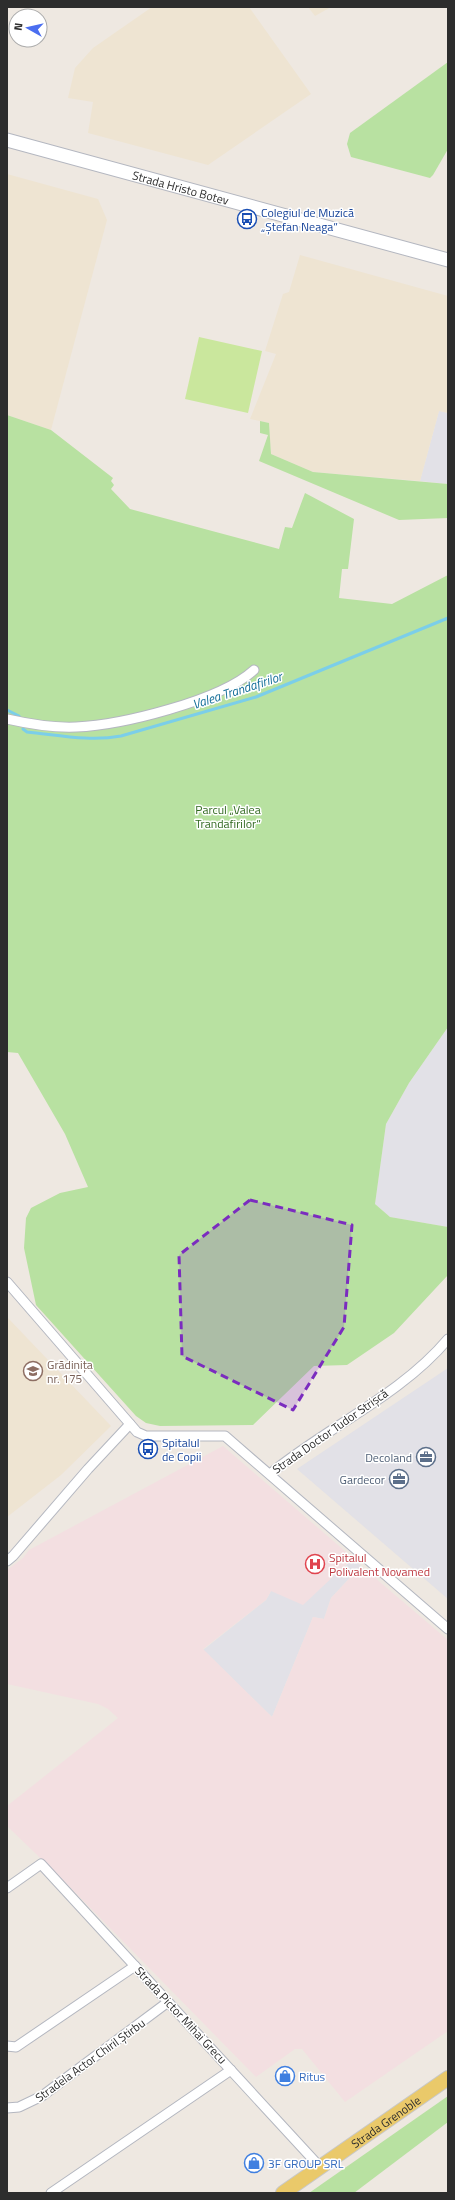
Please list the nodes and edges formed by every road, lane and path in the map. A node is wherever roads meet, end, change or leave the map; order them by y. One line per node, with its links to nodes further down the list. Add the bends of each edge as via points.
1 (7, 140): 2 (main road, Strada Hristo Botev)
2 (448, 260)
3 (254, 670): 4 (street, via 240,682 182,706 93,726 54,726)
4 (7, 719)
5 (7, 1282): 7 (street, Strada Doctor Tudor Strișcă)
6 (448, 1339): 8 (street, Strada Doctor Tudor Strișcă, via 408,1376 296,1453)
7 (130, 1424): 8 (street, Strada Doctor Tudor Strișcă, via 137,1432 146,1436 225,1436); 9 (street)
8 (270, 1474): 10 (street)
9 (7, 1561)
10 (448, 1629)
11 (7, 1888): 12 (street, Strada Pictor Mihai Grecu, via 41,1864)
12 (135, 1966): 13 (street, Strada Pictor Mihai Grecu); 14 (street, via 16,2047)
13 (168, 2002): 15 (street, Strada Pictor Mihai Grecu); 17 (street, Stradela Actor Chiril Știrbu, via 42,2096 19,2107)
14 (7, 2046)
15 (231, 2070): 18 (street, Strada Pictor Mihai Grecu); 19 (street)
16 (448, 2078): 18 (main road, Strada Grenoble)
17 (7, 2108)
18 (320, 2167): 20 (main road, Strada Grenoble)
19 (51, 2193)
20 (283, 2193)

